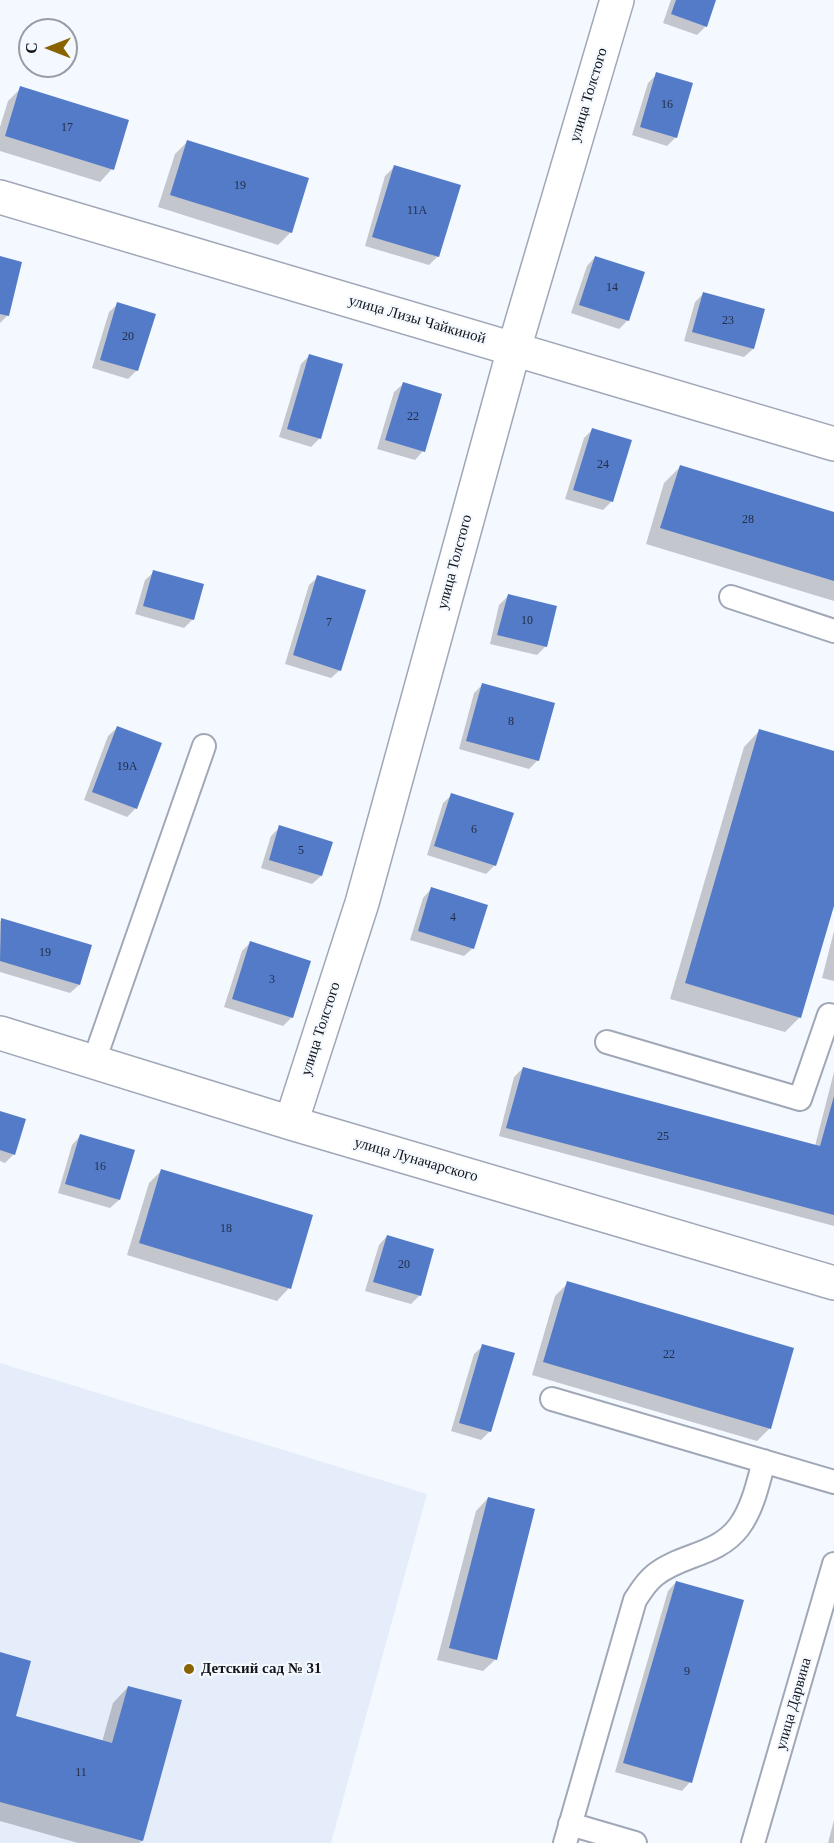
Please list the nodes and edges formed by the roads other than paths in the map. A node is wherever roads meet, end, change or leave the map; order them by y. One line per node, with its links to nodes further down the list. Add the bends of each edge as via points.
1 (617, 0): 3 (street, улица Толстого)
2 (0, 197): 3 (street, улица Лизы Чайкиной)
3 (514, 349): 4 (street, улица Лизы Чайкиной); 12 (street, улица Толстого, via 362,903)
4 (834, 444)
5 (731, 597): 6 (lane)
6 (834, 631)
7 (204, 746): 11 (lane)
8 (834, 1016): 10 (lane, via 829,1015 800,1099)
9 (0, 1033): 11 (street, улица Луначарского)
10 (607, 1042)
11 (94, 1061): 12 (street, улица Луначарского)
12 (291, 1123): 13 (street, улица Луначарского)
13 (834, 1283)
14 (552, 1399): 15 (lane)
15 (764, 1461): 16 (lane); 18 (lane, via 740,1526 725,1541 656,1574 635,1600)
16 (834, 1482)
17 (834, 1564): 20 (lane, улица Дарвина)
18 (567, 1834): 19 (lane)
19 (635, 1843)
20 (753, 1843)

